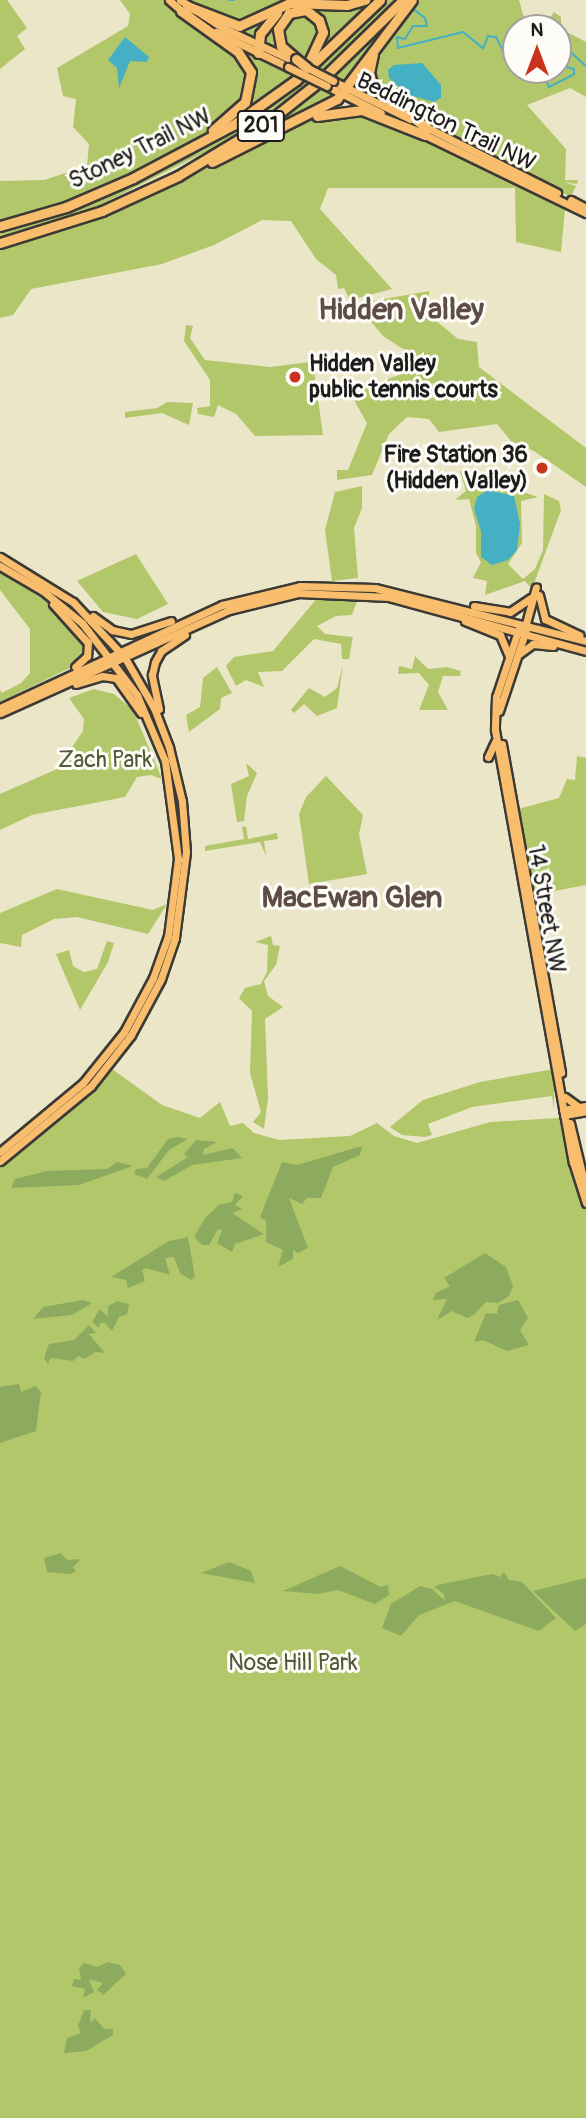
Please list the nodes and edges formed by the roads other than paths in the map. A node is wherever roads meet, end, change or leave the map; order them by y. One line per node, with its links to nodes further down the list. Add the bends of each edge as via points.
1 (169, 0): 6 (main road, Beddington Trail NW)
2 (365, 0): 5 (highway, via 340,6)
3 (380, 0): 15 (highway, Stoney Trail NW / 201, via 296,80)
4 (412, 0): 7 (highway)
5 (297, 3): 6 (highway, via 239,26); 9 (highway, via 273,16)
6 (183, 5): 9 (main road, Beddington Trail NW); 17 (highway, via 239,52 250,68 251,89 224,122)
7 (401, 6): 8 (highway); 21 (highway, Stoney Trail NW / 201, via 269,121 178,176)
8 (375, 46): 13 (highway); 14 (highway, via 369,68 374,89)
9 (257, 48): 10 (main road, Beddington Trail NW)
10 (293, 63): 11 (highway, bridge); 12 (main road, Beddington Trail NW, bridge); 15 (highway, via 281,46 278,29 289,13 306,10 323,28 313,58)
11 (307, 68): 12 (main road, Beddington Trail NW, bridge)
12 (330, 84): 13 (main road, Beddington Trail NW)
13 (345, 91): 14 (main road, Beddington Trail NW); 16 (highway, via 322,109)
14 (426, 131): 16 (highway, via 362,110 343,109); 19 (main road, Beddington Trail NW); 20 (main road, Beddington Trail NW)
15 (217, 134): 17 (highway, Stoney Trail NW / 201)
16 (241, 146): 21 (highway, via 156,190)
17 (143, 174): 24 (highway, Stoney Trail NW / 201, via 66,207)
18 (580, 197): 20 (main road)
19 (559, 199): 22 (main road); 23 (main road, Beddington Trail NW)
20 (586, 206)
21 (102, 211): 25 (highway, Stoney Trail NW / 201)
22 (570, 212)
23 (586, 213)
24 (0, 225)
25 (0, 243)
26 (0, 557): 29 (main road)
27 (0, 566): 28 (main road)
28 (14, 574): 38 (main road, via 82,623); 40 (main road, via 58,609 88,643 81,664)
29 (34, 575): 33 (main road, via 122,633 142,633); 38 (main road, via 73,603)
30 (419, 596): 31 (main road, via 506,612 520,609); 33 (main road, via 362,586 313,585); 35 (main road)
31 (531, 598)
32 (255, 602): 34 (main road, via 335,591); 38 (main road); 48 (main road, via 180,637 155,662 153,692)
33 (222, 605): 38 (main road)
34 (437, 609): 35 (main road); 39 (main road, via 496,633)
35 (523, 629): 36 (main road); 36 (main road, via 538,591 545,619); 37 (main road); 39 (main road, 14 Street NW); 41 (main road)
36 (586, 641)
37 (586, 652): 39 (main road, via 536,644)
38 (118, 657): 40 (main road); 42 (main road); 48 (main road, via 154,708); 50 (main road, via 150,720)
39 (512, 657): 41 (main road, 14 Street NW); 45 (main road, 14 Street NW, via 496,697)
40 (56, 681): 43 (main road)
41 (502, 695): 49 (main road, 14 Street NW, via 499,730)
42 (32, 699): 44 (main road); 50 (main road, via 97,677 116,678 145,719)
43 (0, 708)
44 (0, 713)
45 (496, 738): 46 (main road); 51 (main road, 14 Street NW)
46 (488, 757)
47 (512, 757): 49 (main road)
48 (175, 766): 58 (main road, via 186,872 175,938 161,979 111,1063 71,1105)
49 (508, 774): 53 (main road, 14 Street NW)
50 (170, 783): 57 (main road, via 177,827 176,894 153,978 100,1065)
51 (537, 964): 52 (main road); 53 (main road, 14 Street NW)
52 (531, 979)
53 (563, 1095): 54 (main road); 55 (main road); 55 (main road, 14 Street NW)
54 (582, 1109): 55 (main road); 56 (main road)
55 (564, 1112): 56 (main road, 14 Street NW); 60 (main road, 14 Street NW)
56 (572, 1129): 59 (main road, 14 Street NW)
57 (0, 1152)
58 (0, 1161)
59 (586, 1190)
60 (586, 1203)

